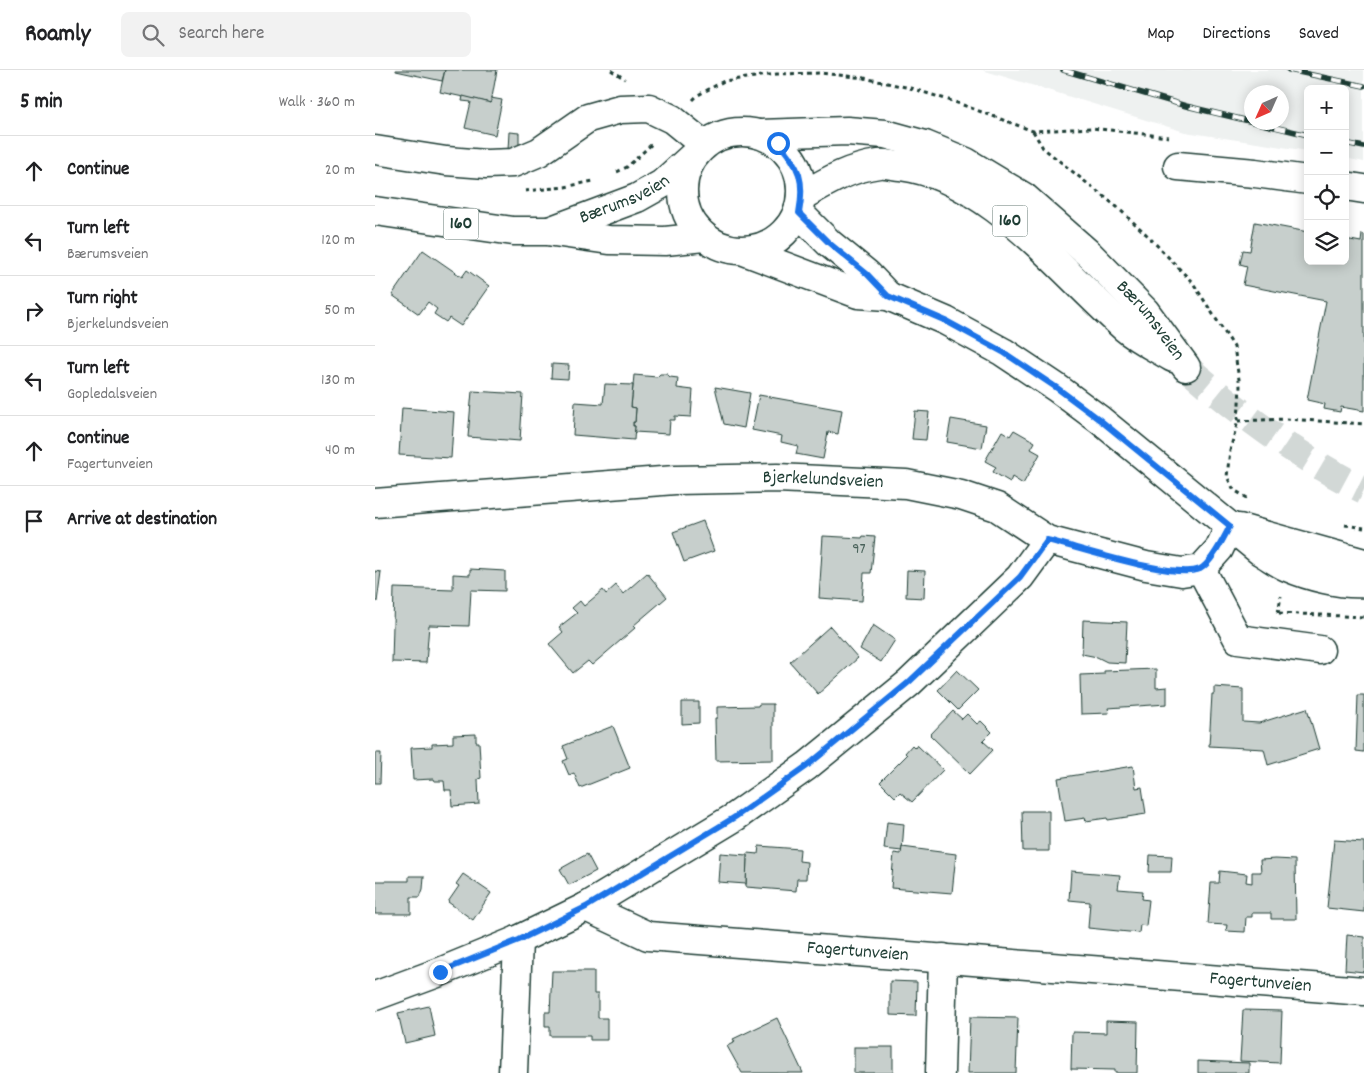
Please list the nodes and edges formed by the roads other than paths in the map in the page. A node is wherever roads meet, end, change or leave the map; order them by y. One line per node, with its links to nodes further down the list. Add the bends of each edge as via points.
1 (760, 134): 3 (main road, 160, via 737,132 719,136); 8 (main road, 160, via 778,143 791,158 800,176); 8 (main road, Bærumsveien / 160, via 847,131 885,134 925,145 966,162 1024,197 1090,255 1145,311 1186,367 1126,329 1018,227 953,182 916,168 880,164 843,173)
2 (375, 150): 3 (main road, via 446,161 513,163 539,152 587,118 620,109 649,108 672,119)
3 (700, 150): 10 (main road, Bærumsveien / 160, via 662,184 637,198); 11 (main road, 160, via 685,175 683,198 689,220)
4 (1178, 166): 5 (main road)
5 (1304, 179)
6 (1349, 187): 7 (main road)
7 (1364, 189)
8 (800, 204): 12 (main road, 160, via 784,235 765,247); 13 (main road, via 829,243)
9 (375, 211): 10 (main road, Bærumsveien / 160, via 513,231)
10 (547, 231): 11 (main road, Bærumsveien / 160, via 609,240)
11 (704, 238): 12 (main road, 160, via 723,248)
12 (744, 251): 13 (main road, via 857,294)
13 (888, 296): 15 (main road, via 946,321 1003,352 1057,388)
14 (375, 503): 16 (main road, Bjerkelundsveien, via 675,480 777,478 906,484 961,495 997,507)
15 (1230, 526): 17 (main road); 18 (main road, via 1219,549); 19 (main road, via 1260,551 1287,567 1327,579)
16 (1047, 540): 18 (main road, Bjerkelundsveien, via 1146,566 1182,572); 21 (main road, via 1020,577 909,682 807,766 735,817)
17 (1364, 563)
18 (1201, 569): 20 (main road, via 1238,639)
19 (1364, 583)
20 (1320, 650)
21 (586, 907): 22 (main road); 23 (main road, Fagertunveien, via 648,936)
22 (519, 940): 25 (main road); 26 (main road)
23 (943, 958): 24 (main road, Fagertunveien); 27 (main road)
24 (1364, 991)
25 (375, 996)
26 (513, 1073)
27 (940, 1073)

